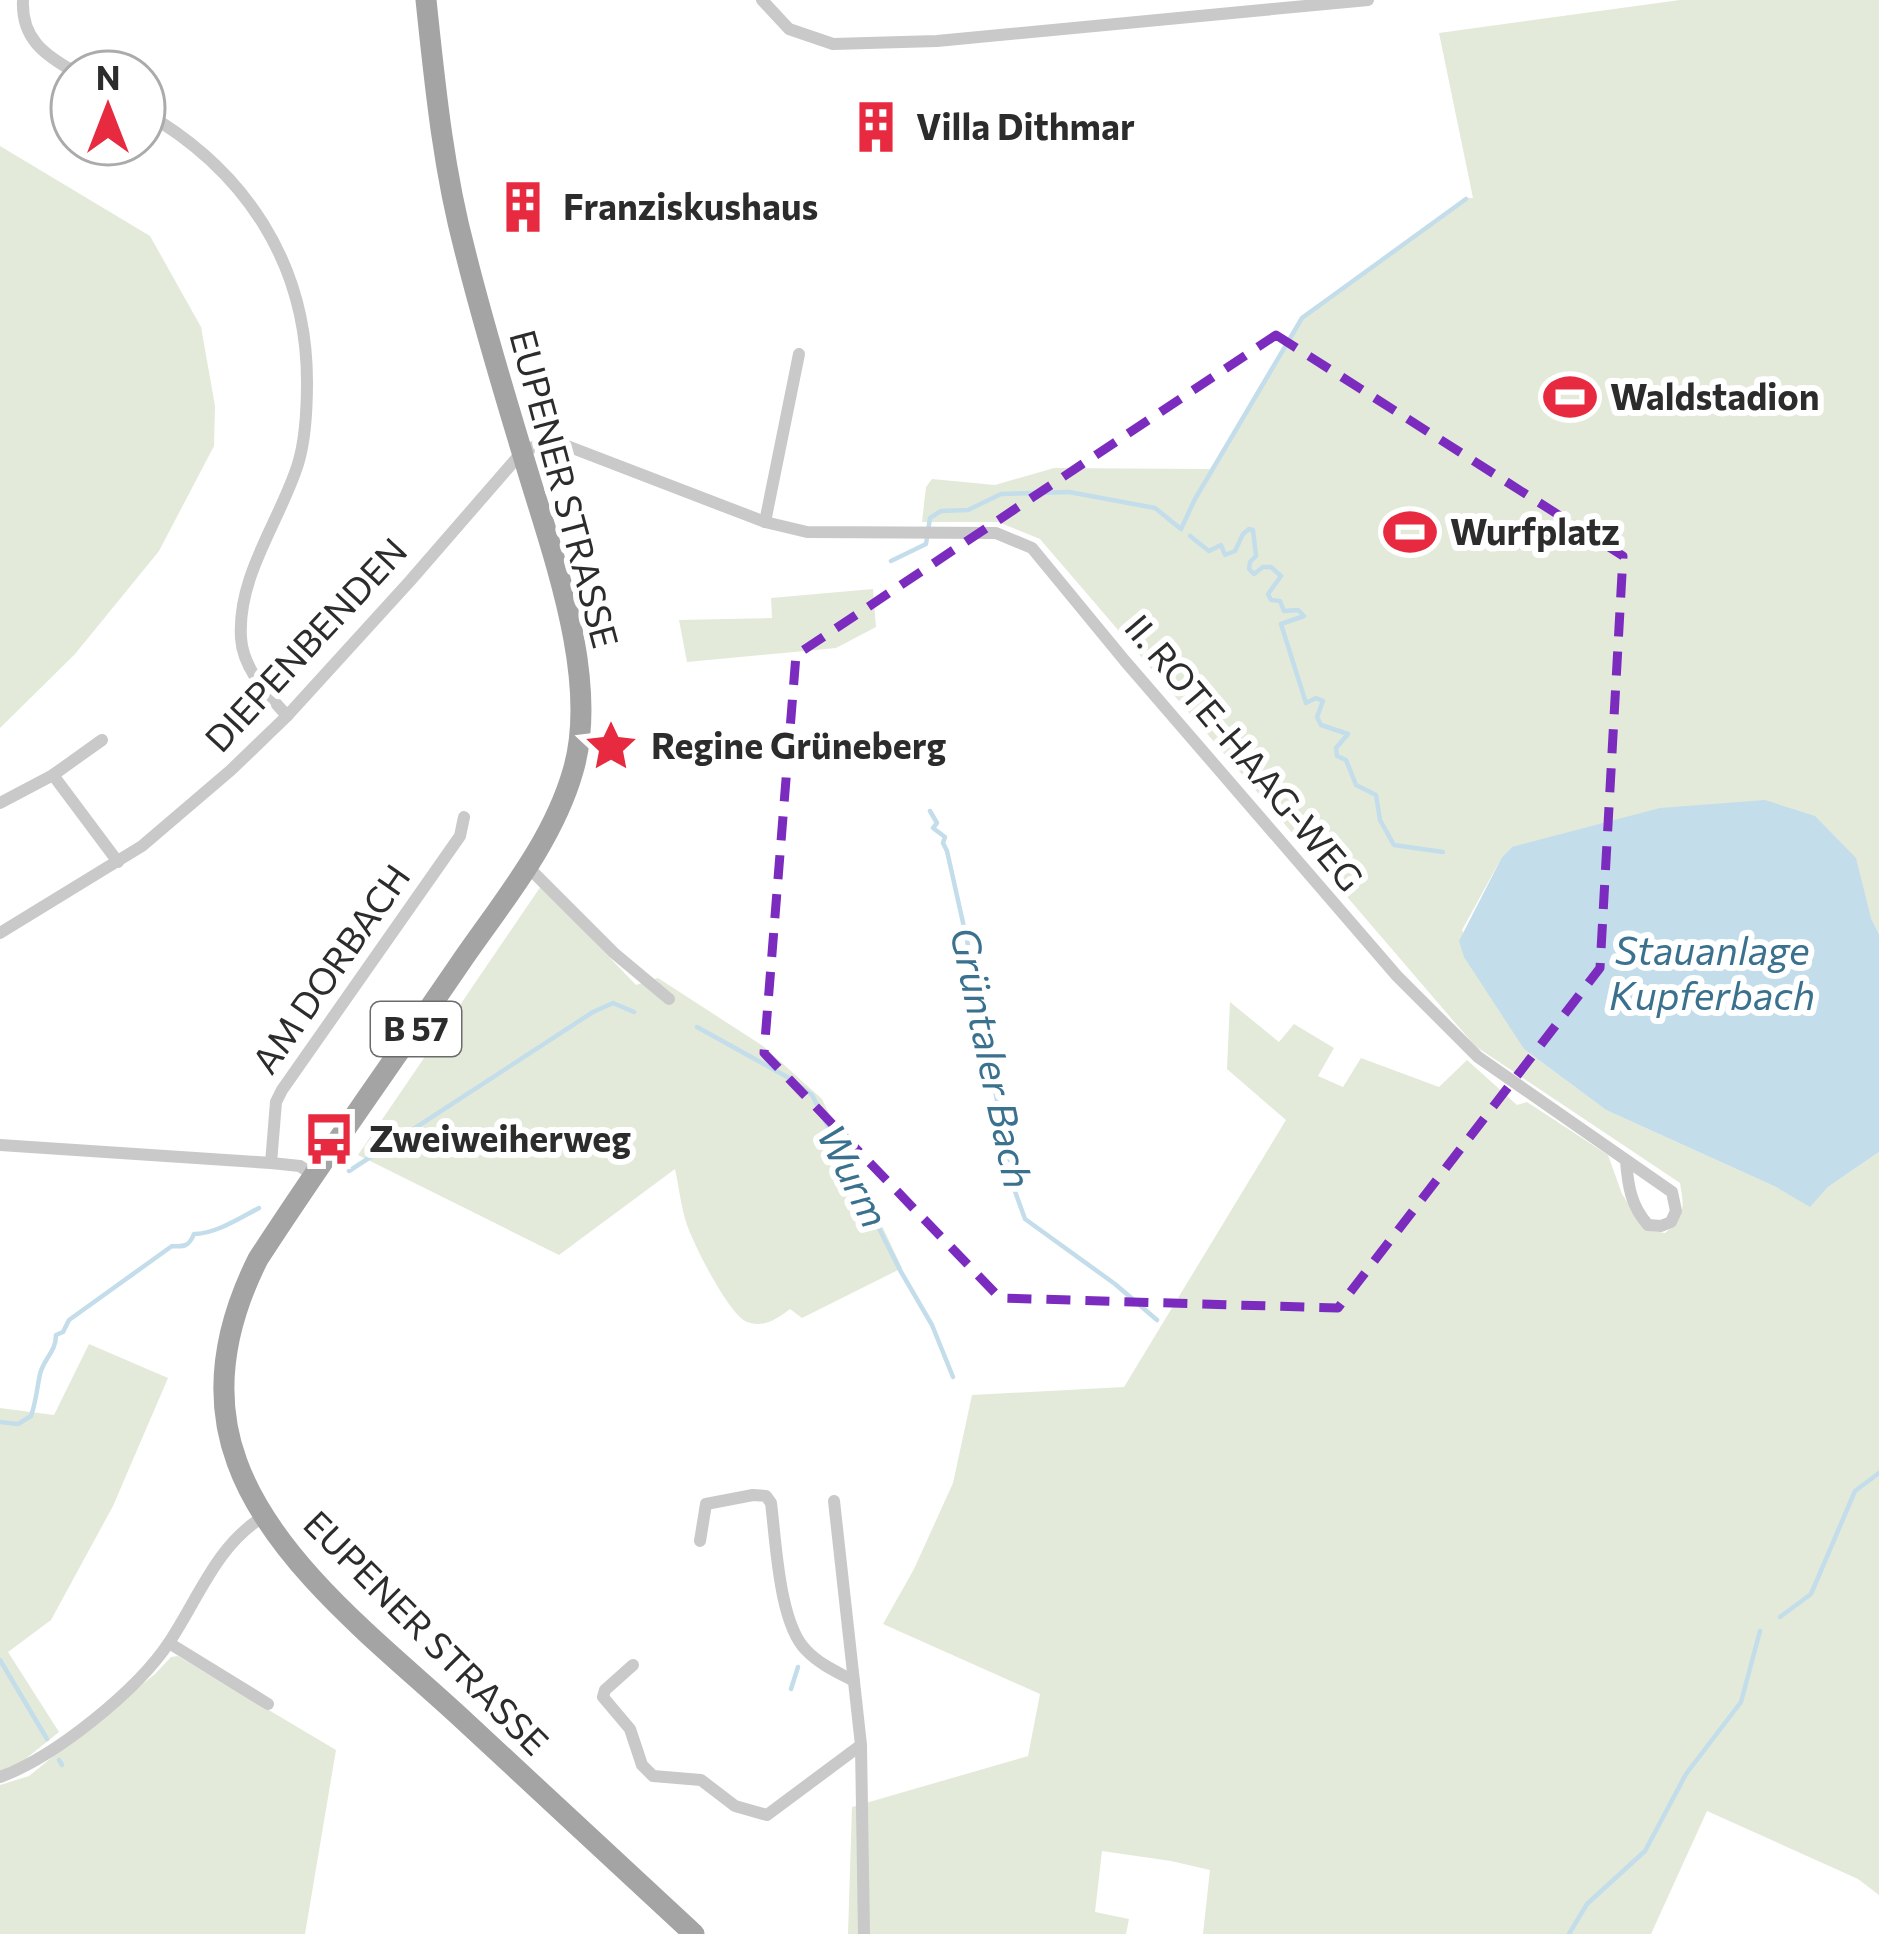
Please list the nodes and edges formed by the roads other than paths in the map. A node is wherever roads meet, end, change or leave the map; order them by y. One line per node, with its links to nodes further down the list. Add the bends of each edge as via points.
1 (23, 0): 5 (street, via 24,26)
2 (426, 0): 8 (main road, EUPENER STRASSE / B 57, via 446,171)
3 (762, 0): 4 (street, via 789,29 833,44)
4 (1367, 0)
5 (48, 56)
6 (168, 126): 10 (street, via 224,173 269,230 301,312 307,392 299,460 256,561 241,641 262,688)
7 (799, 354): 9 (street)
8 (522, 452): 9 (street, II. ROTE-HAAG-WEG, via 562,444); 10 (street, DIEPENBENDEN); 16 (main road, EUPENER STRASSE / B 57, via 575,643 582,705 565,796)
9 (766, 522): 20 (street, II. ROTE-HAAG-WEG, via 807,532 997,533 1032,548 1397,976 1478,1057)
10 (286, 716): 15 (street, DIEPENBENDEN)
11 (102, 740): 12 (street)
12 (53, 775): 13 (street); 15 (street)
13 (0, 803)
14 (464, 817): 21 (street, AM DORBACH, via 460,836 282,1090)
15 (118, 862): 17 (street, DIEPENBENDEN)
16 (526, 866): 18 (street); 22 (main road, EUPENER STRASSE / B 57)
17 (0, 933)
18 (669, 999)
19 (0, 1145): 21 (street)
20 (1626, 1161): 20 (street, II. ROTE-HAAG-WEG, via 1639,1215 1648,1225 1671,1222 1672,1192)
21 (271, 1163): 22 (street)
22 (314, 1176): 24 (main road, EUPENER STRASSE / B 57, via 258,1259 226,1348 227,1427)
23 (834, 1501): 28 (street)
24 (263, 1517): 26 (street, via 226,1549); 32 (main road, EUPENER STRASSE / B 57, via 329,1594)
25 (700, 1541): 28 (street, via 706,1504 766,1496 789,1626 803,1648)
26 (169, 1642): 29 (street); 31 (street, via 141,1680 65,1741)
27 (633, 1665): 30 (street, via 603,1697 630,1729 642,1766 653,1776 701,1780 735,1807 767,1815)
28 (854, 1682): 30 (street)
29 (268, 1704)
30 (861, 1745): 33 (street)
31 (0, 1777)
32 (694, 1934)
33 (864, 1934)

